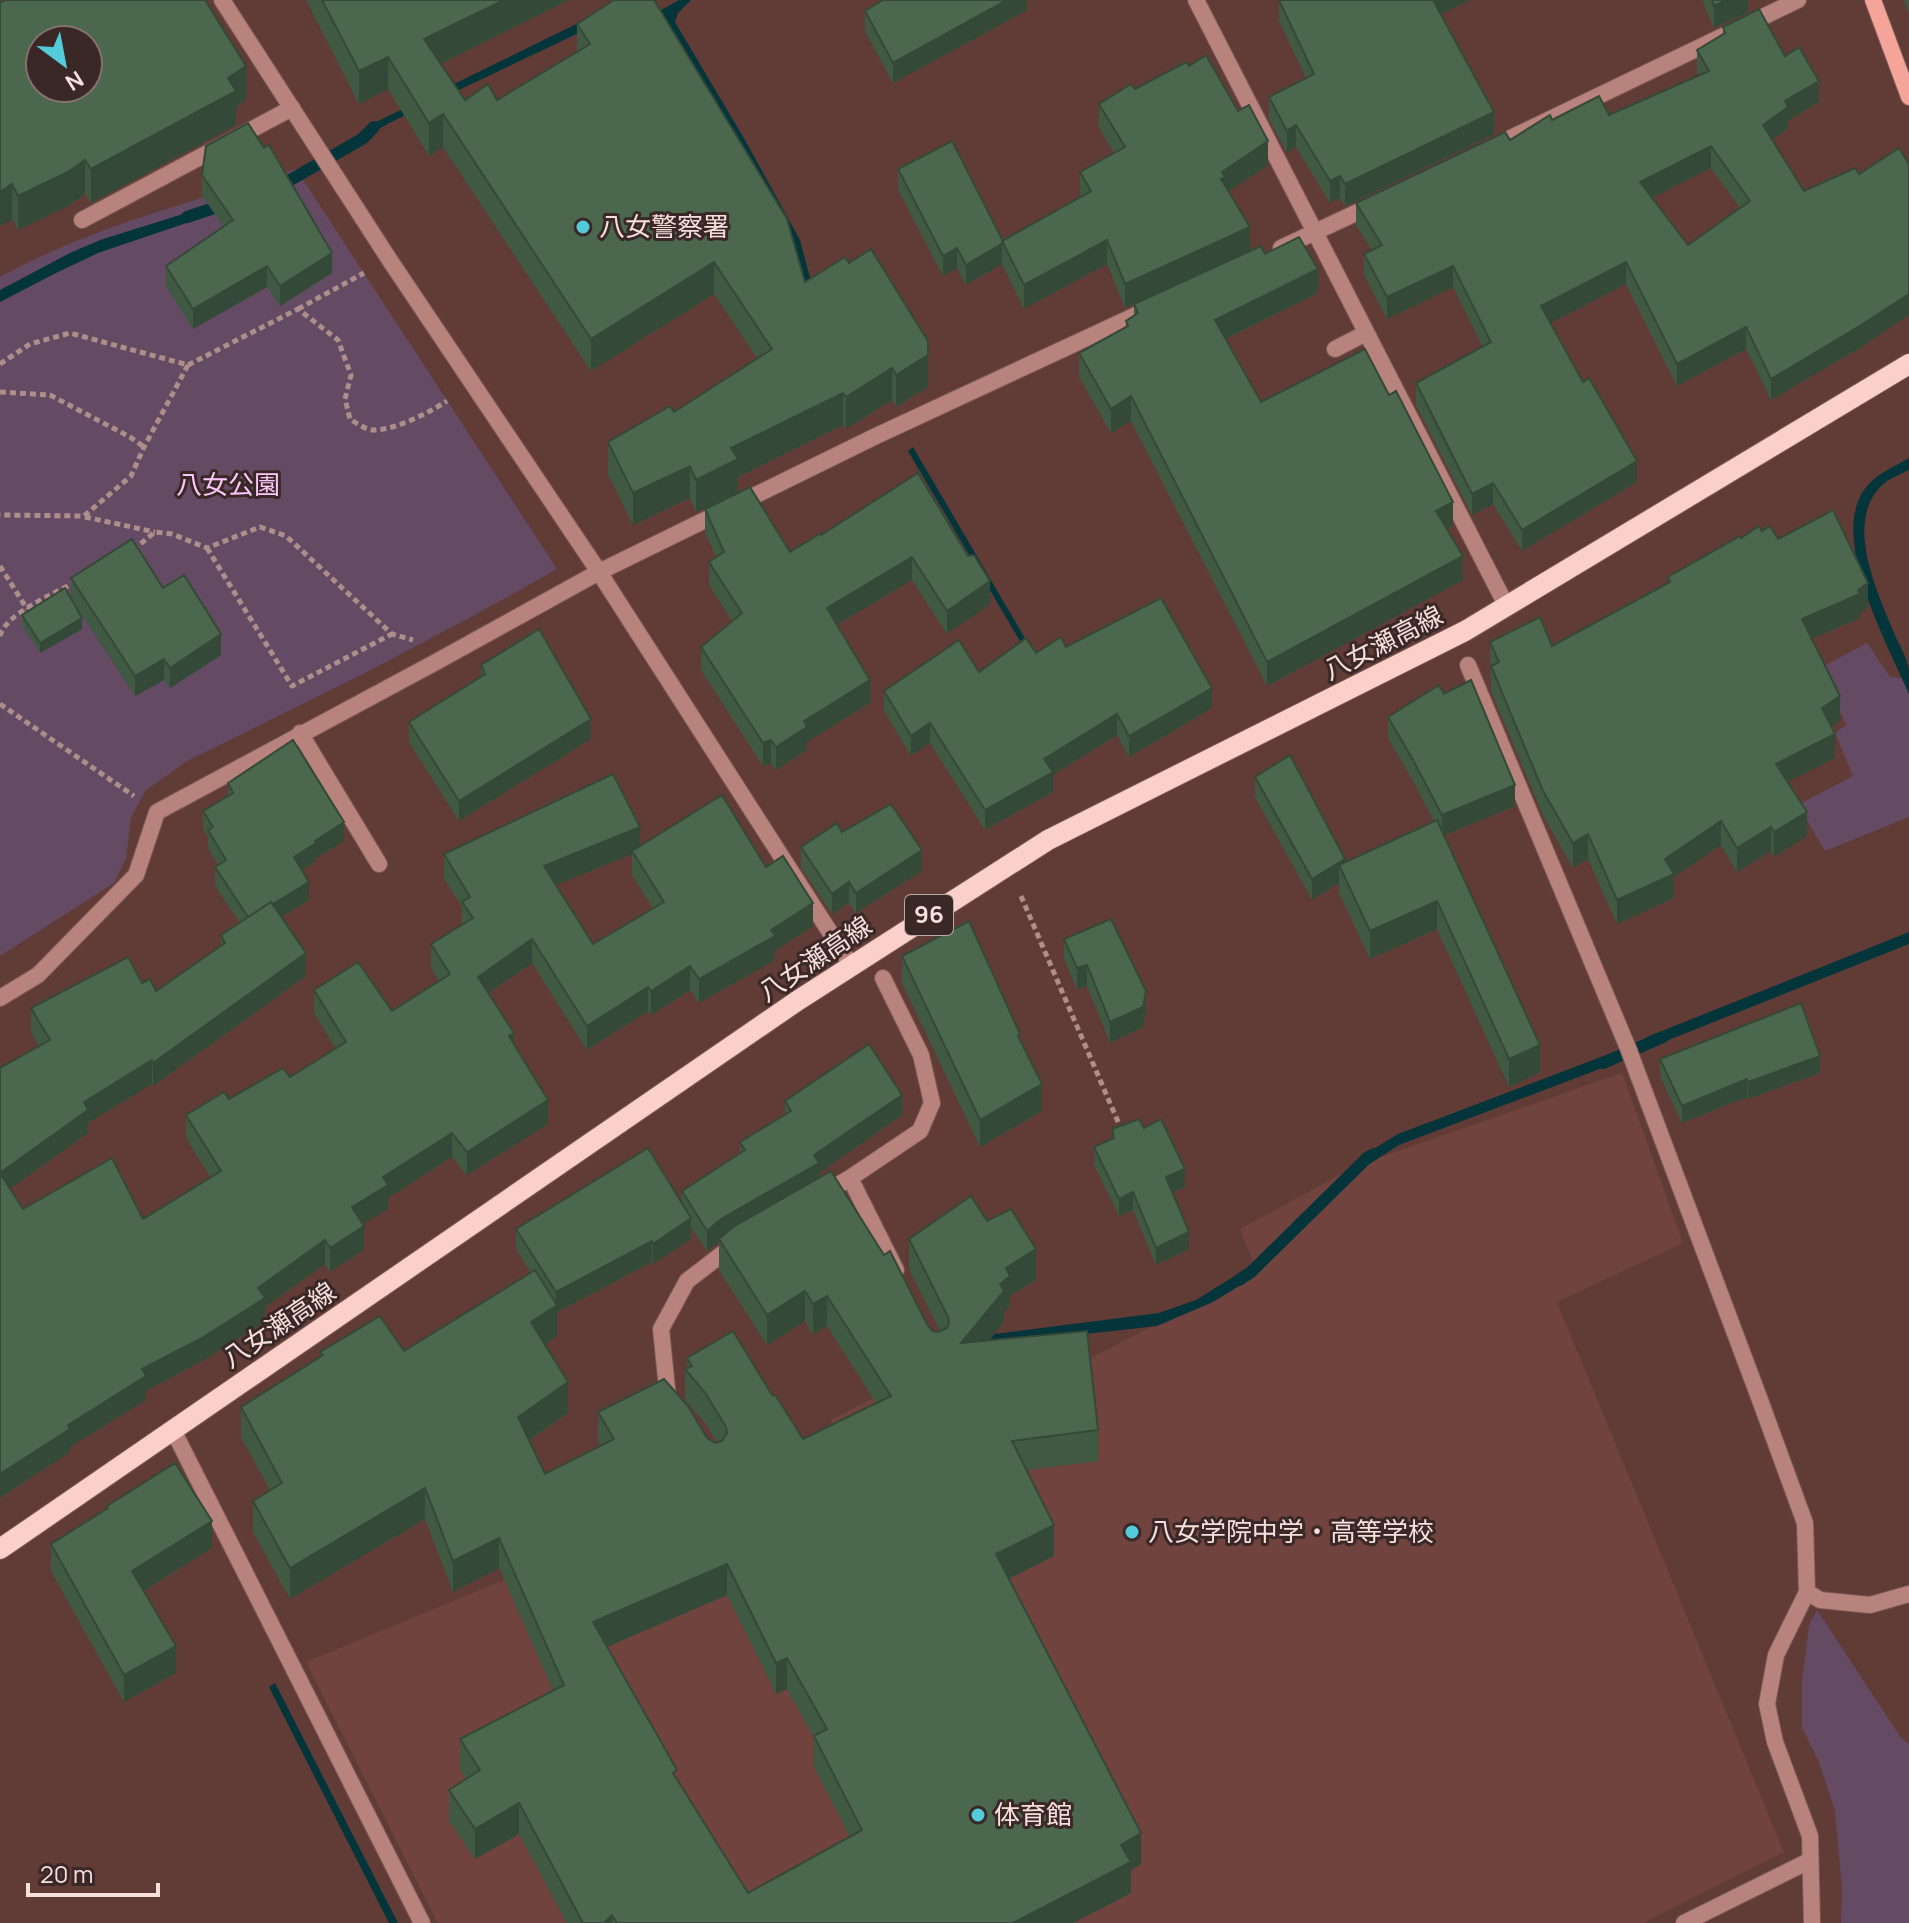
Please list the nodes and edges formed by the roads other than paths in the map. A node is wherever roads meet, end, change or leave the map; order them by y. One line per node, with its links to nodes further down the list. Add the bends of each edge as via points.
1 (222, 0): 6 (street)
2 (1196, 0): 10 (street)
3 (1798, 0): 7 (street)
4 (1873, 0): 5 (main road)
5 (1909, 97)
6 (292, 108): 9 (street); 16 (street)
7 (1471, 157)
8 (1386, 199): 10 (street)
9 (82, 220)
10 (1314, 233): 11 (street); 13 (street)
11 (1272, 252)
12 (1159, 305): 16 (street)
13 (1366, 333): 14 (street); 17 (street)
14 (1335, 349)
15 (1909, 364): 17 (main road, 八女瀬高線 / 96)
16 (599, 572): 19 (street); 21 (street)
17 (1507, 607): 21 (main road, 八女瀬高線 / 96, via 1048,840)
18 (1468, 665): 31 (street, via 1628,1048 1765,1413 1805,1523)
19 (300, 733): 20 (street); 23 (street, via 157,812 136,875 38,975)
20 (379, 864)
21 (851, 965): 29 (main road, 八女瀬高線 / 96)
22 (883, 978): 24 (street, via 921,1055 932,1103 920,1131)
23 (0, 998)
24 (850, 1178): 25 (street); 27 (street)
25 (809, 1202)
26 (755, 1233): 28 (street, via 687,1281 661,1329 668,1398)
27 (904, 1285)
28 (678, 1409)
29 (173, 1430): 30 (main road, 八女瀬高線 / 96); 34 (street)
30 (0, 1549)
31 (1807, 1592): 32 (street, via 1820,1600 1870,1605); 33 (street, via 1776,1655 1767,1704 1775,1742 1810,1836)
32 (1909, 1594)
33 (1809, 1861): 35 (street); 36 (street)
34 (422, 1923)
35 (1684, 1923)
36 (1812, 1923)

